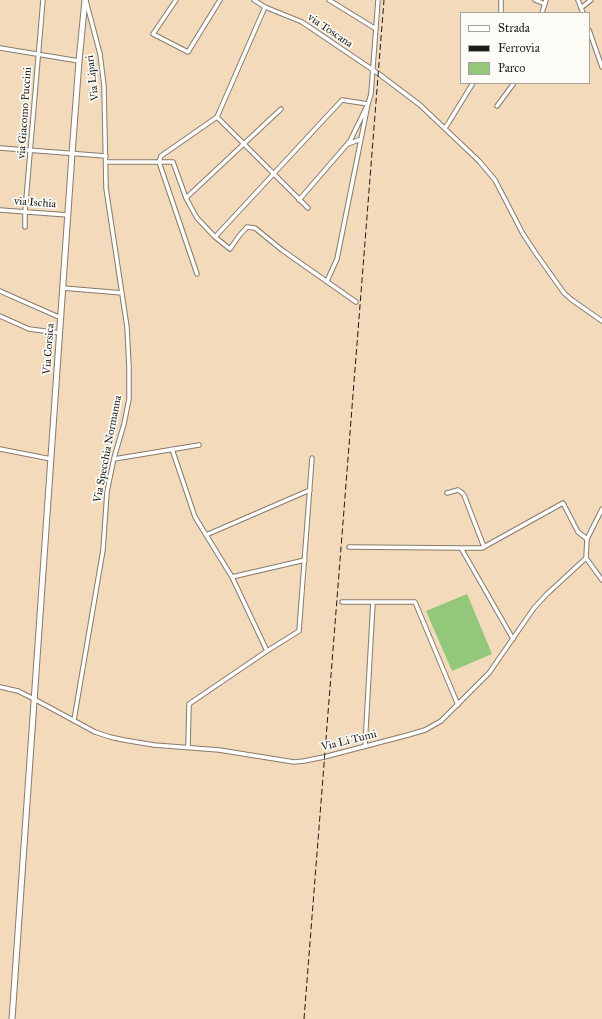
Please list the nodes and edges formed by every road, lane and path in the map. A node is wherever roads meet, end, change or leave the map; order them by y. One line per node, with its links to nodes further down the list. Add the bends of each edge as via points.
1 (43, 0): 23 (street, via Giacomo Puccini)
2 (86, 0): 24 (main road, Via Corsica); 40 (street, Via Lipari, via 100,54 104,86)
3 (176, 0): 4 (street, via 153,34 188,52)
4 (220, 0)
5 (329, 0): 18 (street)
6 (378, 0): 18 (street)
7 (501, 0): 15 (street)
8 (535, 0): 12 (street)
9 (578, 0): 14 (street)
10 (592, 0): 14 (street)
11 (256, 1): 13 (street, via Toscana)
12 (546, 2): 16 (street)
13 (266, 8): 26 (street, via Toscana, via 302,22); 32 (street)
14 (581, 8): 17 (street)
15 (501, 12)
16 (542, 12)
17 (583, 12)
18 (376, 29): 26 (street)
19 (590, 33): 22 (street)
20 (0, 48): 23 (street)
21 (602, 49): 22 (street)
22 (597, 53): 25 (street)
23 (38, 54): 24 (street); 38 (street, via Giacomo Puccini)
24 (79, 61): 39 (main road, Via Corsica)
25 (602, 67)
26 (373, 70): 29 (street); 33 (street, via Toscana, via 420,104)
27 (472, 84): 33 (street)
28 (513, 84): 30 (street)
29 (368, 104): 34 (street); 36 (street); 43 (street, via 342,100)
30 (497, 106)
31 (281, 109): 35 (street)
32 (217, 117): 35 (street); 42 (street, via 161,156)
33 (445, 128): 60 (street, via Toscana, via 495,180 523,234 564,293)
34 (361, 139): 36 (street); 53 (street, via 337,259)
35 (244, 144): 43 (street); 44 (street)
36 (347, 145): 45 (street)
37 (0, 148): 38 (street)
38 (31, 151): 39 (street); 48 (street, via Giacomo Puccini)
39 (72, 154): 40 (street); 49 (main road, Via Corsica)
40 (106, 156): 41 (street, Via Specchia Normanna)
41 (106, 162): 42 (street); 56 (street, Via Specchia Normanna, via 106,188)
42 (159, 162): 44 (street, via 174,162); 52 (street)
43 (273, 174): 45 (street); 51 (street)
44 (186, 198): 51 (street, via 197,218)
45 (299, 200): 46 (street)
46 (308, 208)
47 (0, 210): 48 (street, via Ischia)
48 (25, 212): 49 (street, via Ischia); 50 (street, via Giacomo Puccini)
49 (68, 215): 54 (main road, Via Corsica)
50 (25, 227)
51 (215, 237): 53 (street, via 230,249 247,227 255,228)
52 (197, 274)
53 (327, 281): 57 (street)
54 (63, 288): 56 (street); 59 (main road, Via Corsica)
55 (0, 291): 59 (street)
56 (122, 293): 67 (street, Via Specchia Normanna, via 127,327 129,399)
57 (356, 302)
58 (0, 316): 61 (street, via 29,329)
59 (61, 318): 61 (main road, Via Corsica)
60 (602, 321)
61 (60, 333): 66 (main road, Via Corsica)
62 (199, 445): 64 (street)
63 (0, 449): 66 (street)
64 (172, 449): 67 (street); 71 (street, via 195,517)
65 (312, 458): 68 (street)
66 (51, 459): 85 (main road, Via Corsica)
67 (114, 459): 87 (street, Via Specchia Normanna, via 106,492 103,550)
68 (310, 490): 71 (street); 77 (street)
69 (447, 493): 74 (street, via 458,490 464,495)
70 (602, 509): 72 (street)
71 (206, 535): 78 (street)
72 (587, 539): 74 (street, via 578,532 563,503); 76 (street)
73 (349, 547): 75 (street)
74 (484, 547): 75 (street)
75 (461, 548): 82 (street)
76 (586, 558): 79 (street); 82 (street, Via Li Tumi, via 534,608)
77 (305, 560): 78 (street); 83 (street, via 299,631)
78 (232, 577): 83 (street)
79 (602, 580)
80 (342, 602): 81 (street)
81 (373, 602): 86 (street, via 415,602); 88 (street)
82 (512, 639): 86 (street, Via Li Tumi, via 489,673)
83 (267, 651): 89 (street, via 189,704)
84 (0, 687): 85 (street, Via Li Tumi, via 18,691)
85 (34, 699): 87 (street, Via Li Tumi); 90 (main road, Via Corsica)
86 (458, 704): 88 (street, Via Li Tumi, via 441,721 425,730)
87 (74, 720): 89 (street, Via Li Tumi, via 95,732 124,740)
88 (365, 746): 89 (street, Via Li Tumi, via 294,762 219,750)
89 (188, 748)
90 (12, 1019)

